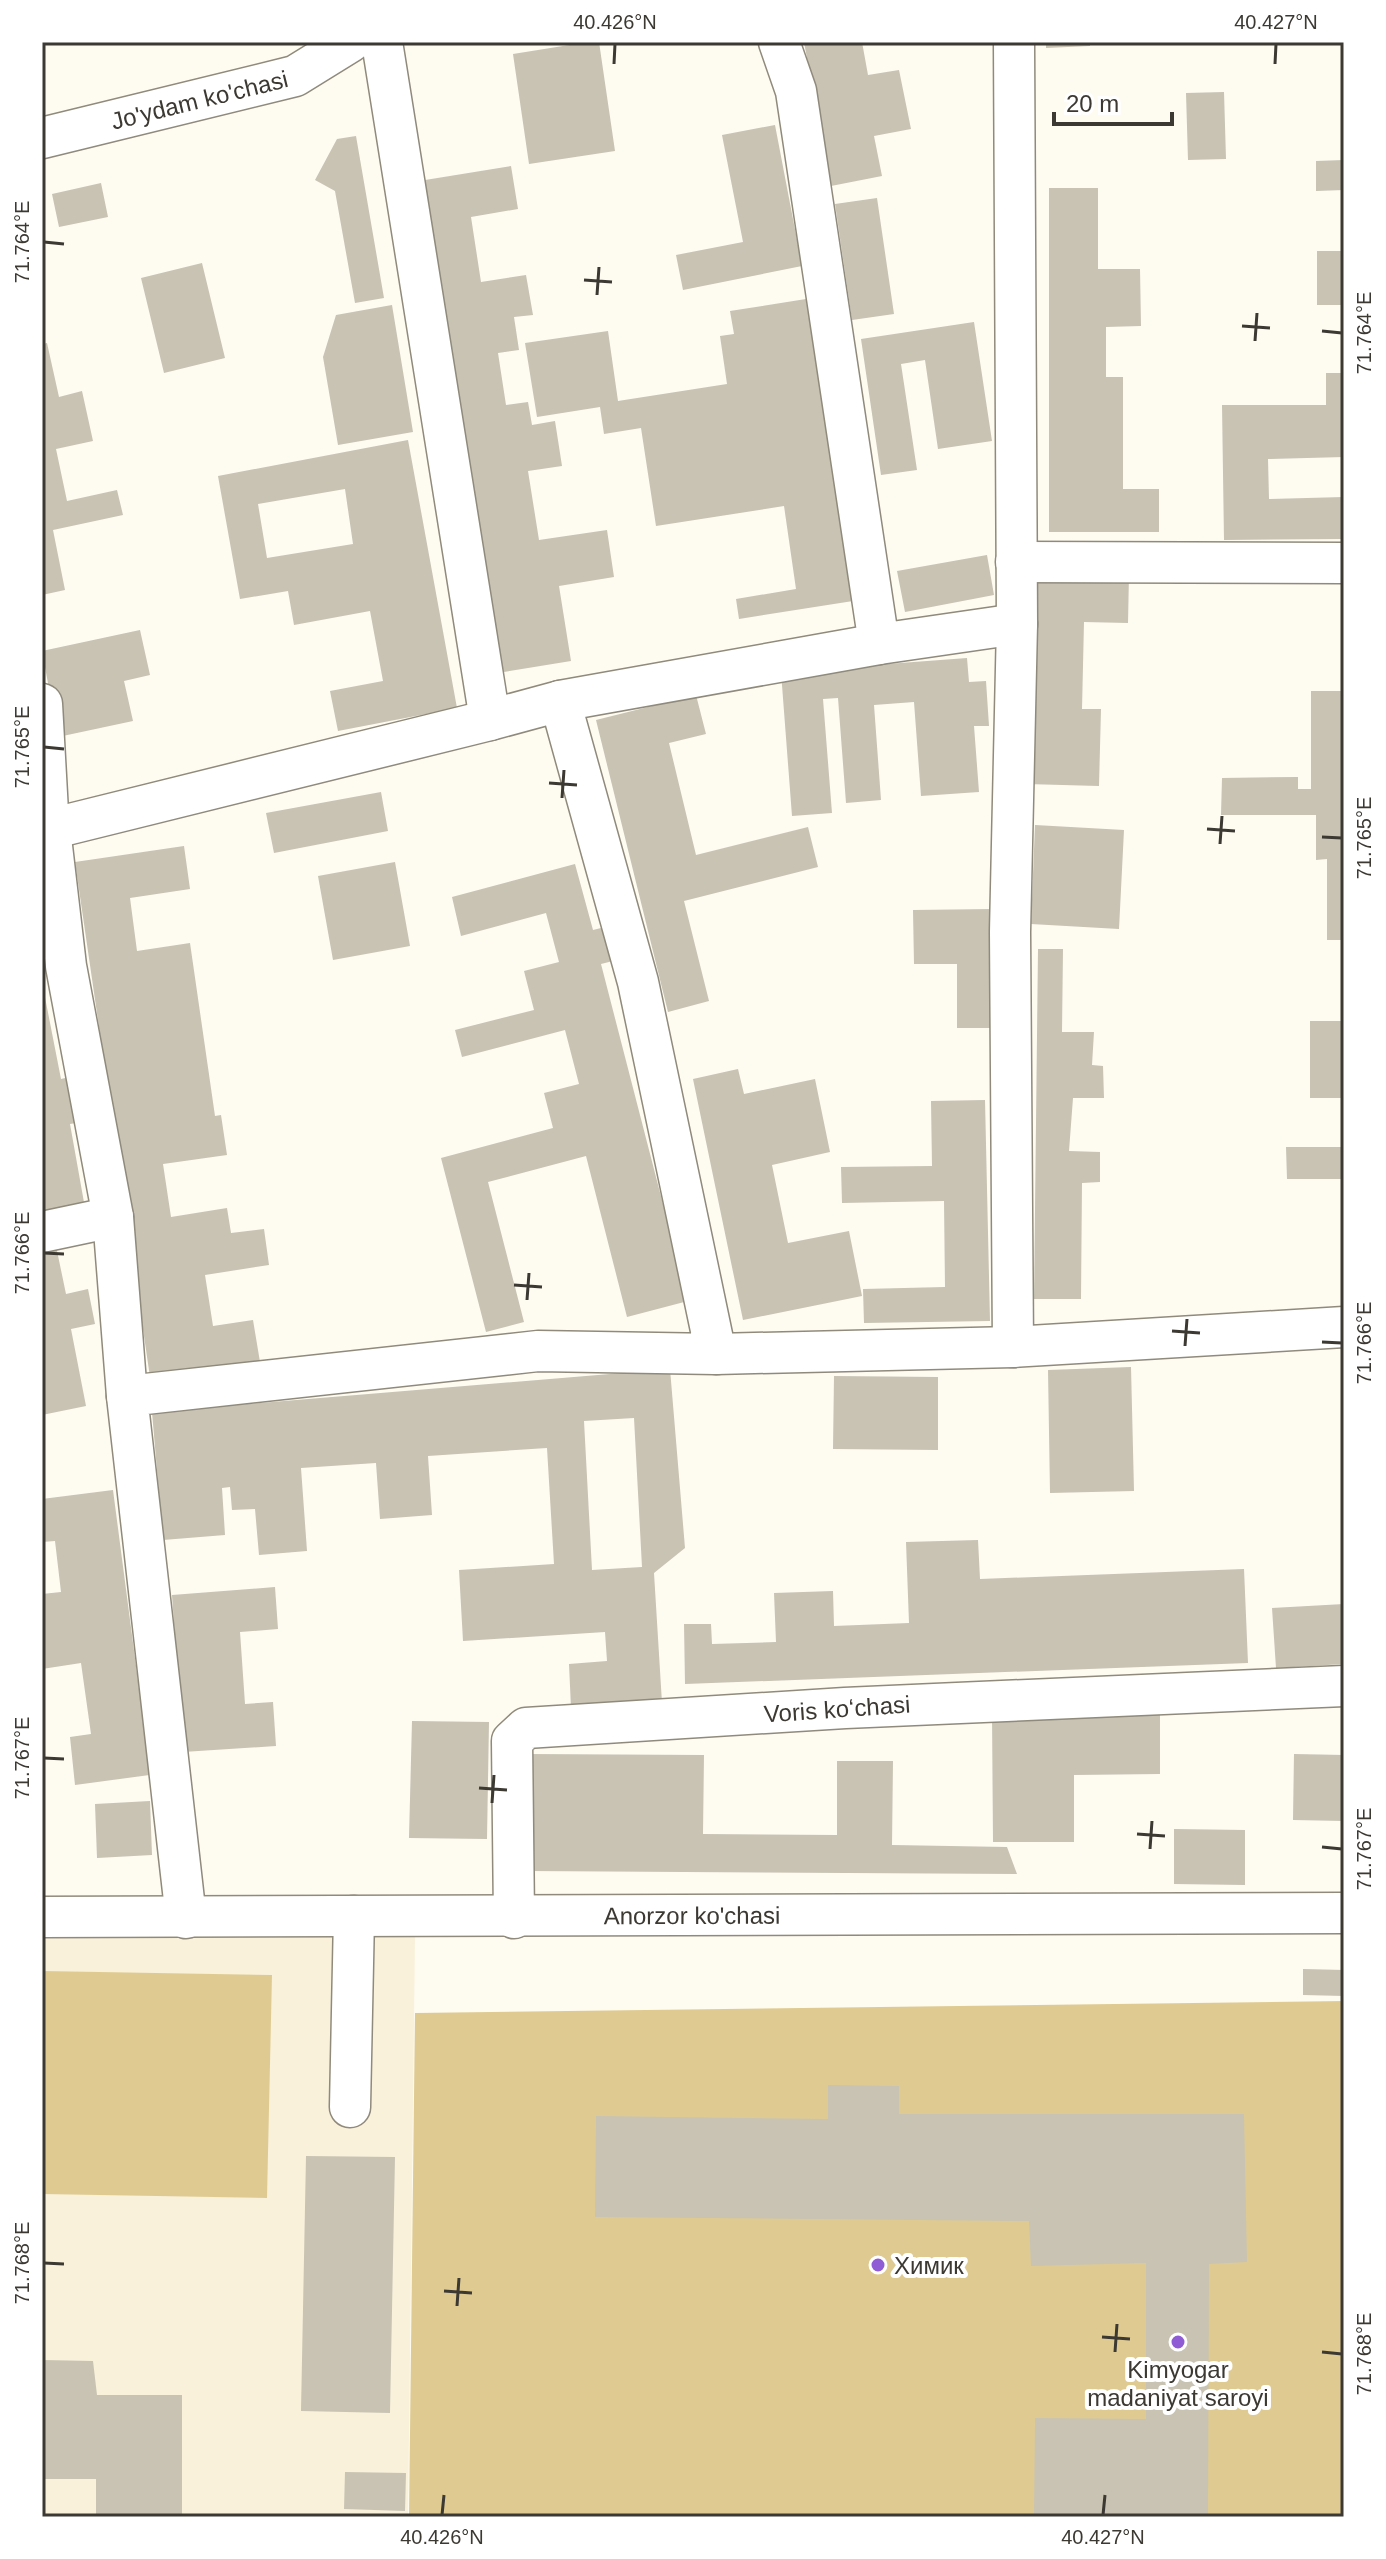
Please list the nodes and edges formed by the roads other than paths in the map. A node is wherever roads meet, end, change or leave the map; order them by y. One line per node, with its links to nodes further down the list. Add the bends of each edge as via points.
1 (350, 42): 5 (street, Jo'ydam ko'chasi, via 295,76)
2 (382, 42): 12 (street)
3 (779, 42): 9 (street, via 796,91)
4 (1014, 42): 6 (street)
5 (42, 138)
6 (1016, 562): 7 (street); 8 (street)
7 (1344, 563)
8 (1017, 624): 9 (street); 17 (street, via 1010,932)
9 (879, 644): 10 (street)
10 (560, 701): 12 (street); 18 (street, via 638,982)
11 (42, 704): 13 (street)
12 (490, 720): 13 (street)
13 (50, 829): 14 (street, via 66,966)
14 (113, 1217): 15 (street); 19 (street)
15 (42, 1232)
16 (1344, 1327): 17 (street)
17 (1013, 1347): 18 (street)
18 (716, 1354): 19 (street, via 538,1351)
19 (127, 1396): 24 (street)
20 (1344, 1686): 25 (street, Voris koʻchasi, via 526,1728 512,1741)
21 (1344, 1913): 25 (street, Anorzor ko'chasi)
22 (354, 1916): 24 (street, Anorzor ko'chasi); 25 (street, Anorzor ko'chasi); 26 (street)
23 (42, 1917): 24 (street, Anorzor ko'chasi)
24 (186, 1918)
25 (514, 1918)
26 (350, 2107)

